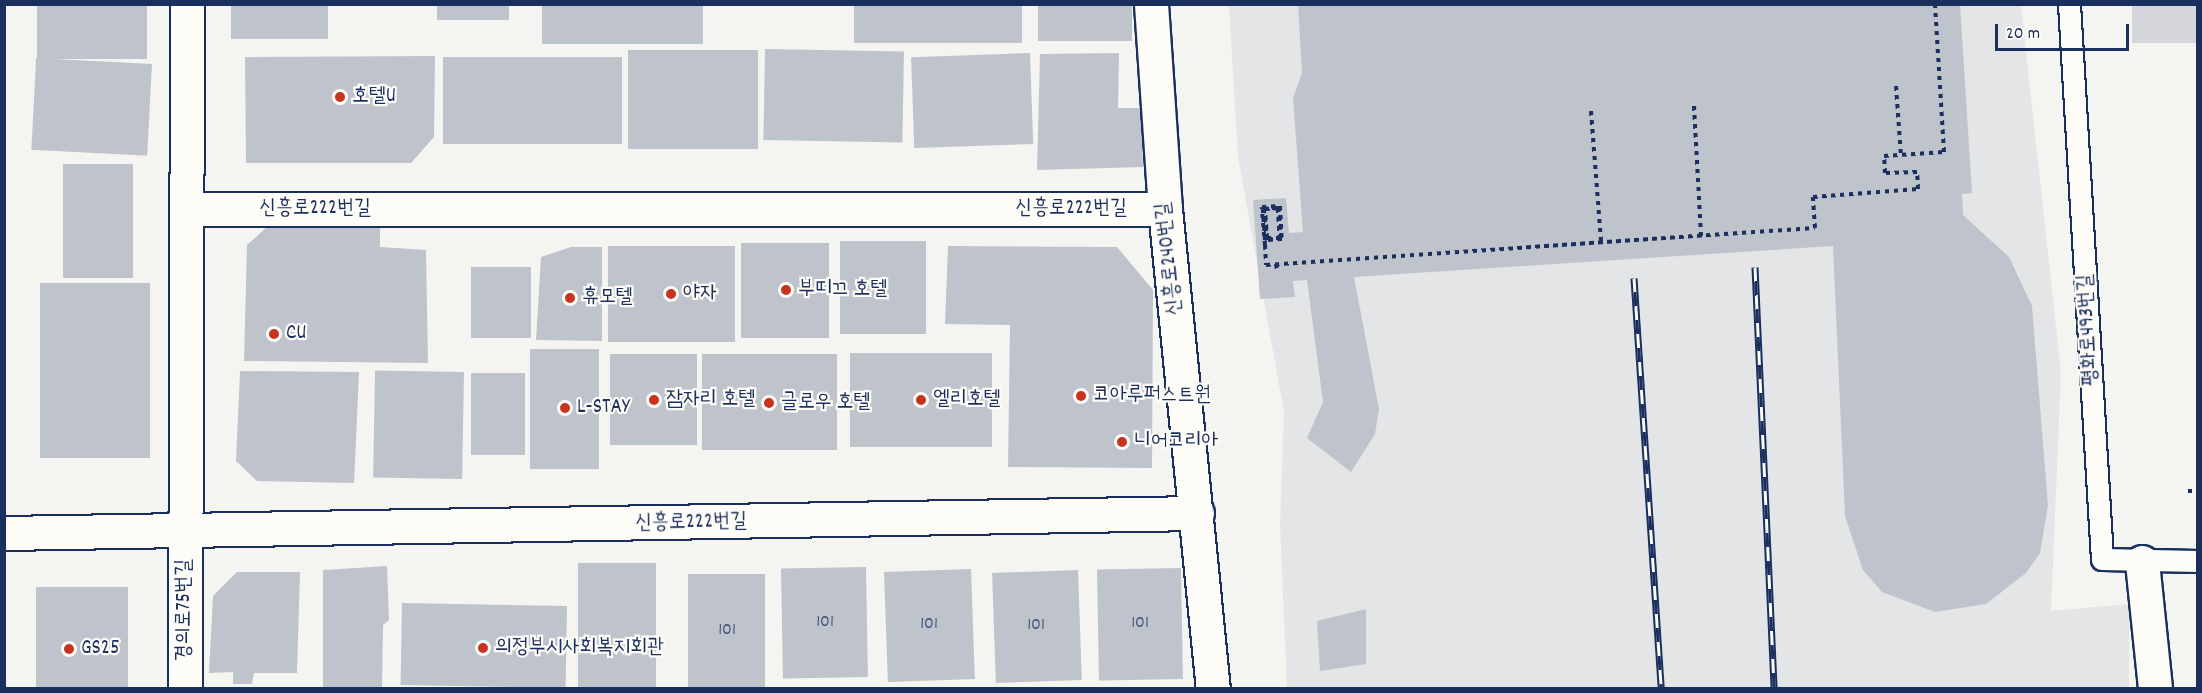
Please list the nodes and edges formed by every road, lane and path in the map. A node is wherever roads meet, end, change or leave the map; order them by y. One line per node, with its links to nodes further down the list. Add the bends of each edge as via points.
1 (186, 4): 9 (street)
2 (1150, 4): 10 (street, 신흥로240번길)
3 (1935, 4): 8 (path, via 1944,152)
4 (2069, 4): 22 (lane, 평화로493번길, via 2102,559)
5 (1896, 86): 8 (path)
6 (1694, 106): 11 (path)
7 (1591, 111): 13 (path)
8 (1901, 155): 11 (path, bridge, via 1884,156 1885,173 1917,172 1918,189 1813,197 1815,228)
9 (186, 209): 10 (street, 신흥로222번길); 19 (street)
10 (1164, 209): 18 (street, 신흥로240번길)
11 (1701, 236): 13 (path, bridge)
12 (1280, 242): 14 (path, bridge, via 1279,231 1278,219 1278,208 1265,209 1267,238 1274,238 1280,238 1278,208 1264,209 1267,240 1274,239 1281,238 1279,207 1263,208 1266,240 1274,240 1282,239 1280,206 1262,207 1266,265)
13 (1601, 242): 14 (path, bridge)
14 (1276, 264): 15 (path)
15 (1277, 270)
16 (2190, 489): 17 (path)
17 (2190, 496)
18 (1197, 513): 19 (street, 신흥로222번길); 24 (street, 신흥로240번길)
19 (184, 531): 20 (street, 신흥로222번길); 23 (street, 경의로75번길)
20 (4, 533)
21 (2198, 561): 22 (lane, 평화로493번길)
22 (2142, 562): 25 (street)
23 (185, 688)
24 (1213, 688)
25 (2155, 688)

